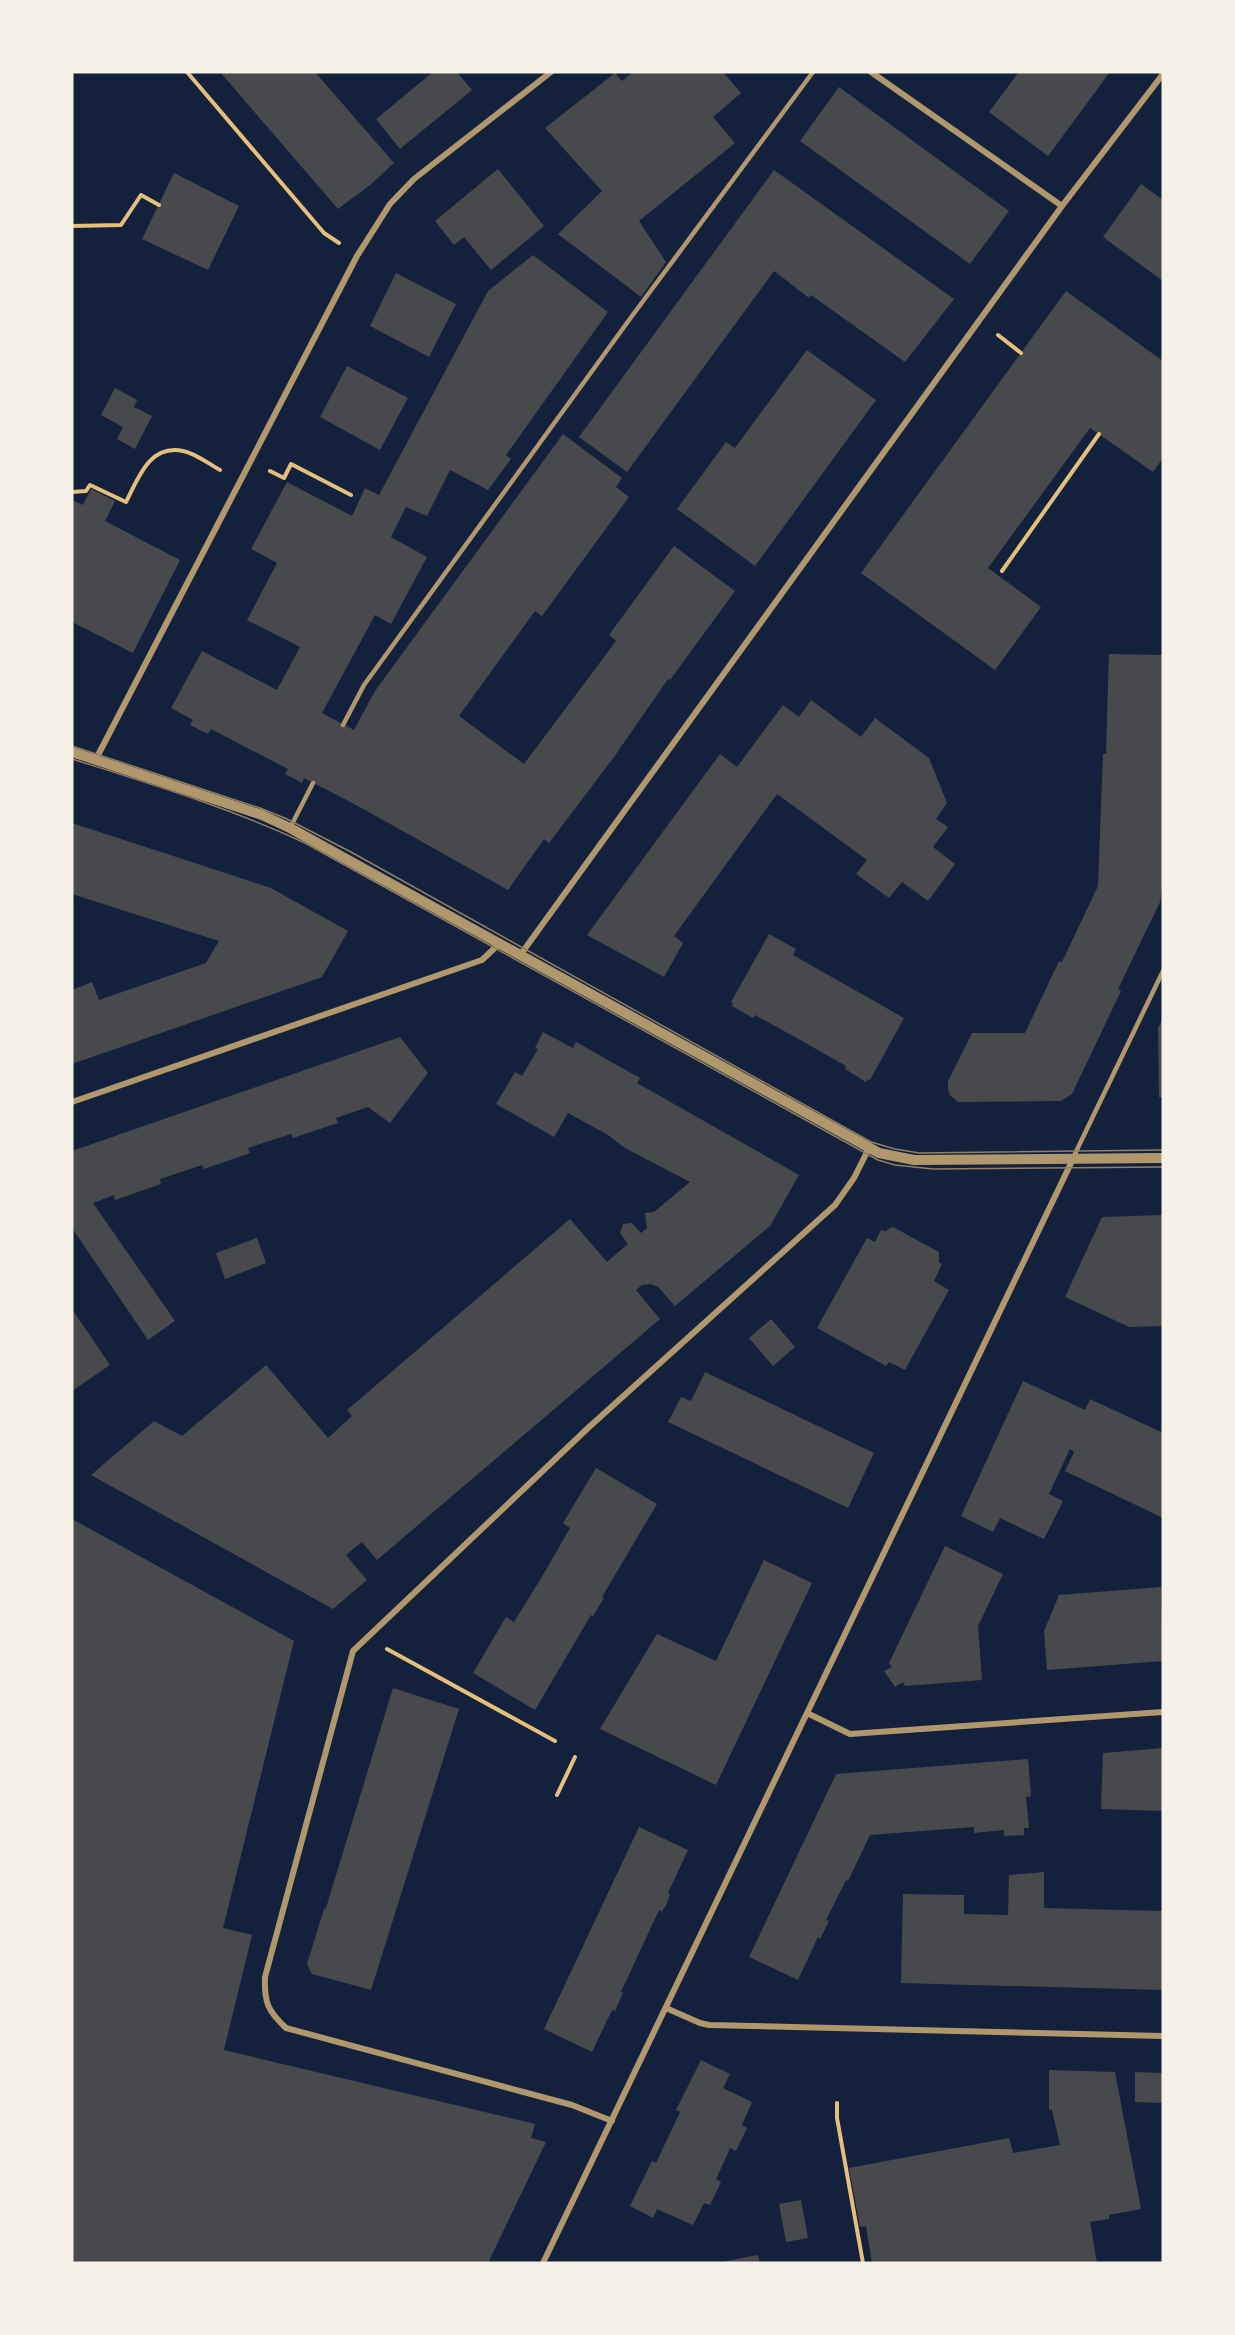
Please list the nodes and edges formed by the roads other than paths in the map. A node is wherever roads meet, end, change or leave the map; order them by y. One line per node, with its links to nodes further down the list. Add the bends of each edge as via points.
1 (551, 72): 8 (street, via 414,179 390,204 357,256)
2 (813, 72): 6 (lane, via 364,685)
3 (871, 72): 5 (street)
4 (1163, 74): 5 (street)
5 (1062, 206): 12 (street)
6 (343, 725)
7 (72, 752): 8 (street)
8 (96, 759): 10 (street)
9 (313, 783): 10 (lane)
10 (290, 828): 11 (street)
11 (500, 942): 12 (street); 14 (street, via 482,960)
12 (521, 954): 15 (street)
13 (1163, 971): 17 (lane)
14 (72, 1102)
15 (869, 1148): 17 (street, via 914,1161); 22 (street, via 835,1205 588,1428 353,1651 265,1977 264,1999 273,2016 286,2028 572,2105)
16 (1163, 1158): 17 (street)
17 (1072, 1161): 18 (street)
18 (807, 1713): 19 (street, via 850,1734); 20 (street)
19 (1163, 1713)
20 (666, 2008): 21 (street, via 709,2025); 22 (street)
21 (1163, 2036)
22 (612, 2121): 23 (street)
23 (543, 2263)

